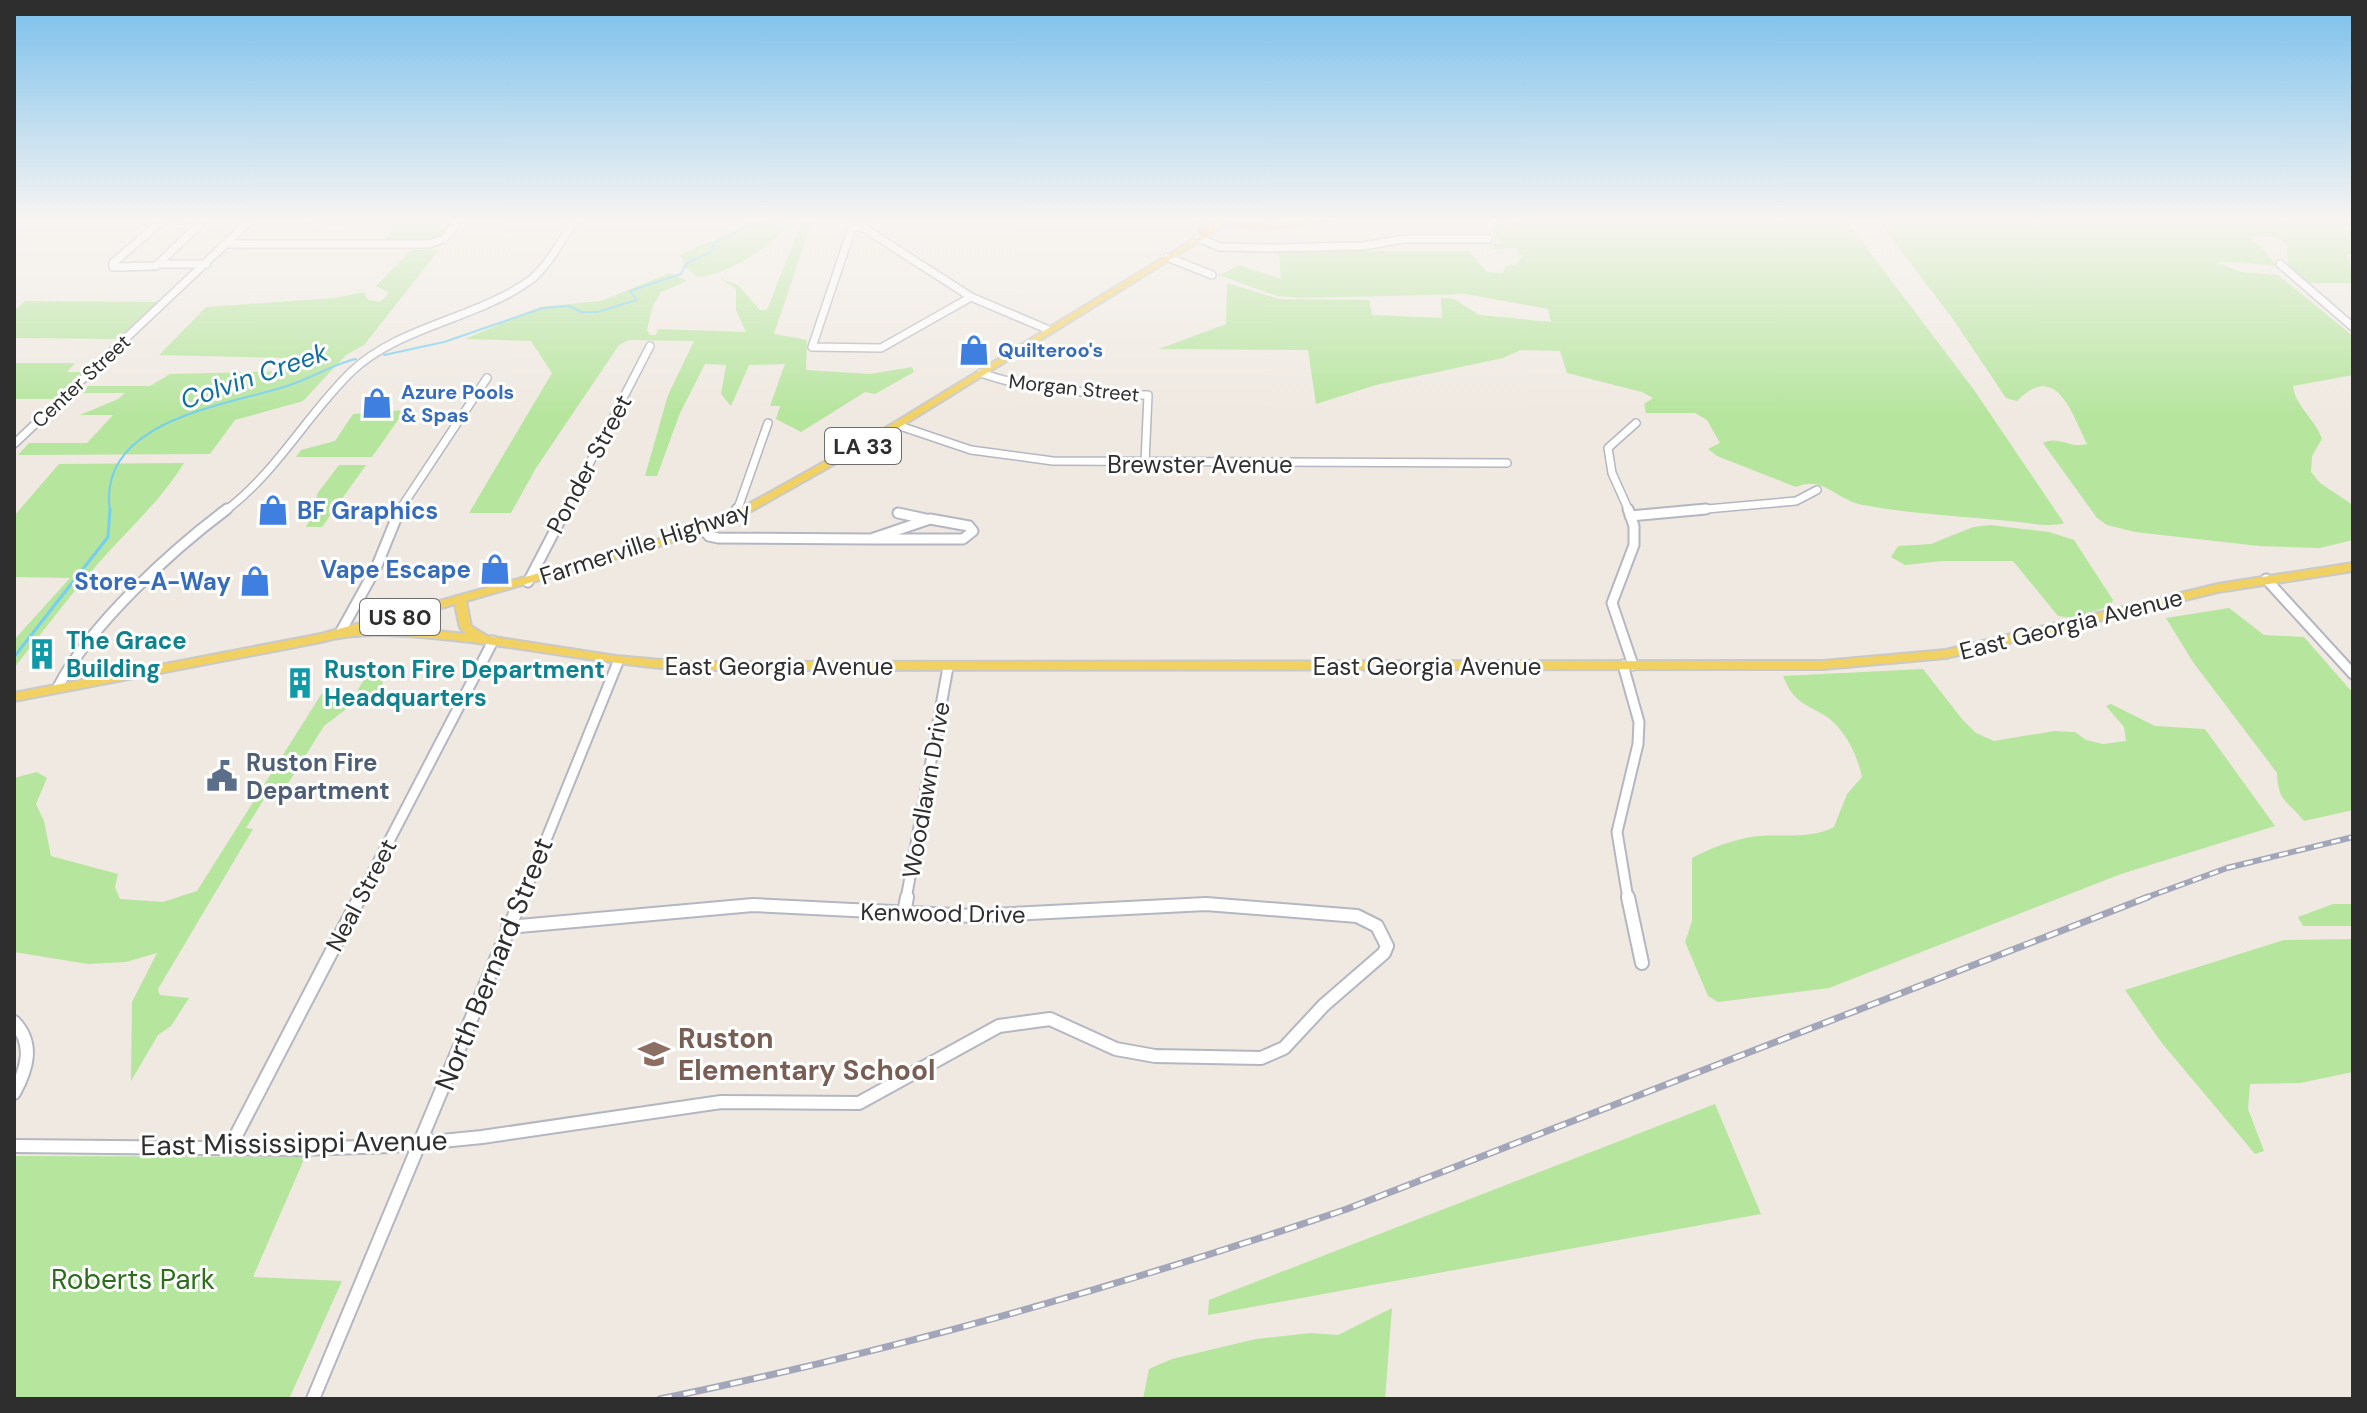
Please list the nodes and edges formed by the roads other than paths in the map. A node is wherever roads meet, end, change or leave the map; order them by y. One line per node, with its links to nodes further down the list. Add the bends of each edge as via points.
1 (185, 284): 16 (street, Center Street)
2 (524, 284): 36 (street, via 384,349 352,371 247,496 199,530 109,618 70,664)
3 (833, 284): 7 (street, via 812,347 881,348)
4 (951, 284): 7 (street)
5 (1123, 284): 9 (main road, Farmerville Highway / LA 33)
6 (2303, 284): 8 (street)
7 (971, 297): 9 (street)
8 (2353, 327)
9 (1049, 330): 11 (main road, Farmerville Highway / LA 33)
10 (650, 346): 28 (street, Ponder Street)
11 (981, 373): 15 (main road, Farmerville Highway / LA 33); 17 (street, Morgan Street, via 1081,392 1148,395)
12 (487, 378): 30 (street, via 402,504 376,568)
13 (768, 423): 21 (street)
14 (1636, 423): 22 (street, via 1608,448 1608,470)
15 (897, 425): 17 (street, Brewster Avenue, via 932,440 1047,461); 21 (main road, Farmerville Highway / LA 33)
16 (14, 444)
17 (1145, 463): 18 (street, Brewster Avenue)
18 (1507, 463)
19 (1817, 490): 22 (street, via 1796,501)
20 (898, 513): 23 (street)
21 (735, 516): 24 (main road, Farmerville Highway / LA 33)
22 (1630, 516): 33 (street, via 1633,552 1612,603)
23 (930, 519): 25 (street); 25 (street, via 969,526 973,533 963,539)
24 (703, 529): 25 (street, via 714,538); 28 (main road, Farmerville Highway / LA 33)
25 (870, 539)
26 (2353, 567): 27 (main road, East Georgia Avenue / US 80)
27 (2266, 579): 33 (main road, East Georgia Avenue / US 80, via 1946,654 1823,665); 35 (street)
28 (528, 582): 29 (main road, Farmerville Highway / LA 33)
29 (460, 601): 30 (main road, US 80); 31 (main road, US 80, via 466,628)
30 (340, 633): 31 (main road, East Georgia Avenue, via 413,632); 36 (main road, US 80)
31 (493, 641): 32 (main road, East Georgia Avenue / US 80); 46 (street, Neal Street)
32 (618, 662): 34 (main road, East Georgia Avenue / US 80); 40 (street, North Bernard Street)
33 (1628, 665): 34 (main road, East Georgia Avenue / US 80); 41 (street, via 1638,744 1617,832)
34 (948, 667): 38 (street, Woodlawn Drive)
35 (2353, 674)
36 (58, 687): 37 (main road, US 80)
37 (14, 697)
38 (904, 913): 39 (street, Kenwood Drive, via 1012,916 1206,904 1344,913); 40 (street, Kenwood Drive, via 753,905)
39 (1377, 926): 44 (street, East Mississippi Avenue, via 1385,938 1384,953 1284,1048 1261,1058 1155,1056 1116,1049 1050,1019 999,1026 859,1103 721,1102)
40 (508, 927): 44 (street, North Bernard Street)
41 (1642, 963)
42 (14, 1022): 43 (street, via 25,1034 28,1060)
43 (14, 1093)
44 (422, 1144): 46 (street, East Mississippi Avenue); 47 (street, North Bernard Street)
45 (14, 1146): 46 (street, East Mississippi Avenue)
46 (229, 1149)
47 (313, 1399)

